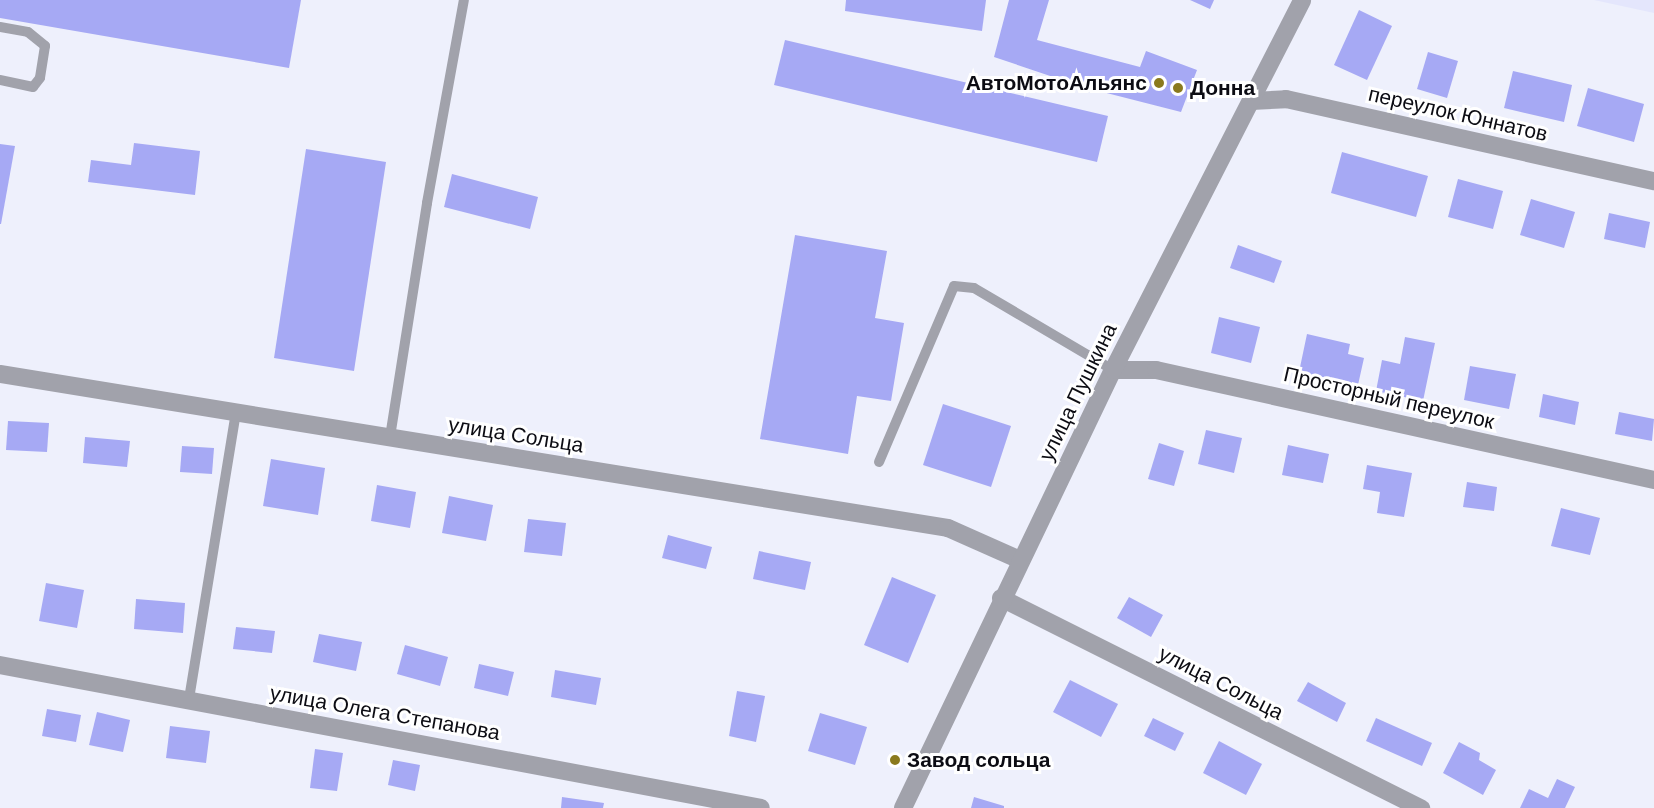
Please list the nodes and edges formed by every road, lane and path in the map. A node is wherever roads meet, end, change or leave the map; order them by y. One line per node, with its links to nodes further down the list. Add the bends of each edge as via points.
1 (464, 0): 10 (lane)
2 (1302, 0): 5 (street, улица Пушкина)
3 (0, 27): 4 (lane, via 28,32 45,46 40,78 33,87)
4 (0, 80)
5 (1251, 101): 6 (street, переулок Юннатов, via 1286,99); 7 (street, улица Пушкина)
6 (1654, 181)
7 (1113, 370): 11 (lane, via 974,288 954,286); 12 (street, Просторный переулок, via 1156,370); 13 (street, улица Пушкина)
8 (0, 374): 9 (street, улица Сольца)
9 (236, 412): 10 (street, улица Сольца); 16 (lane)
10 (390, 438): 13 (street, улица Сольца, via 948,528)
11 (879, 462)
12 (1654, 480)
13 (1020, 560): 14 (street, улица Пушкина)
14 (1001, 598): 18 (street, улица Пушкина); 19 (street, улица Сольца)
15 (0, 665): 16 (street, улица Олега Степанова)
16 (189, 699): 17 (street, улица Олега Степанова)
17 (761, 808)
18 (903, 808)
19 (1421, 808)

